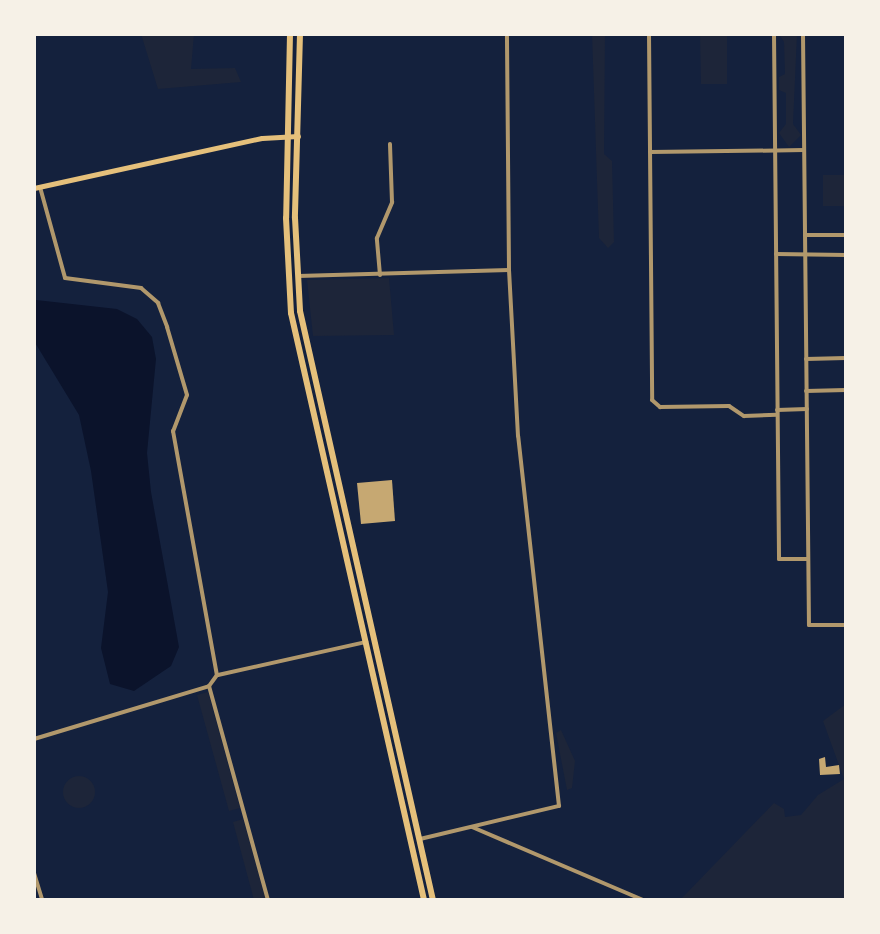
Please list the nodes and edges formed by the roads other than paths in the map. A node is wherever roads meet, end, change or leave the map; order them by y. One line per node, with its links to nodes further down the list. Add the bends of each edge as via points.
1 (290, 34): 7 (main road)
2 (300, 34): 8 (main road)
3 (507, 34): 19 (street)
4 (649, 34): 12 (street)
5 (774, 34): 11 (street)
6 (803, 34): 10 (street)
7 (287, 136): 8 (main road); 13 (main road); 30 (main road, via 291,313)
8 (298, 136): 21 (main road)
9 (390, 144): 20 (street, via 392,202 377,238)
10 (804, 150): 11 (street); 14 (street)
11 (775, 151): 12 (street); 16 (street)
12 (650, 152): 27 (street, via 652,400 660,407 729,406 744,416)
13 (37, 188): 31 (street, via 65,278 141,288 158,303 187,395 173,431)
14 (805, 235): 15 (street); 17 (street)
15 (846, 235)
16 (776, 254): 17 (street); 27 (street)
17 (805, 254): 18 (street); 23 (street)
18 (846, 255)
19 (509, 270): 20 (street); 34 (street, via 518,436 559,806)
20 (380, 275): 21 (street)
21 (296, 276): 30 (main road, via 314,390)
22 (846, 358): 23 (street)
23 (806, 359): 25 (street)
24 (846, 390): 25 (street)
25 (806, 391): 26 (street)
26 (807, 409): 27 (street); 28 (street)
27 (777, 413): 28 (street, via 779,559)
28 (808, 559): 29 (street, via 809,625)
29 (846, 625)
30 (368, 642): 31 (street); 35 (main road)
31 (217, 675): 32 (street)
32 (209, 686): 33 (street); 38 (street)
33 (34, 739)
34 (470, 826): 35 (street); 41 (street)
35 (415, 841): 39 (main road); 40 (main road)
36 (34, 873): 37 (street)
37 (42, 900)
38 (268, 900)
39 (424, 900)
40 (433, 900)
41 (643, 900)

